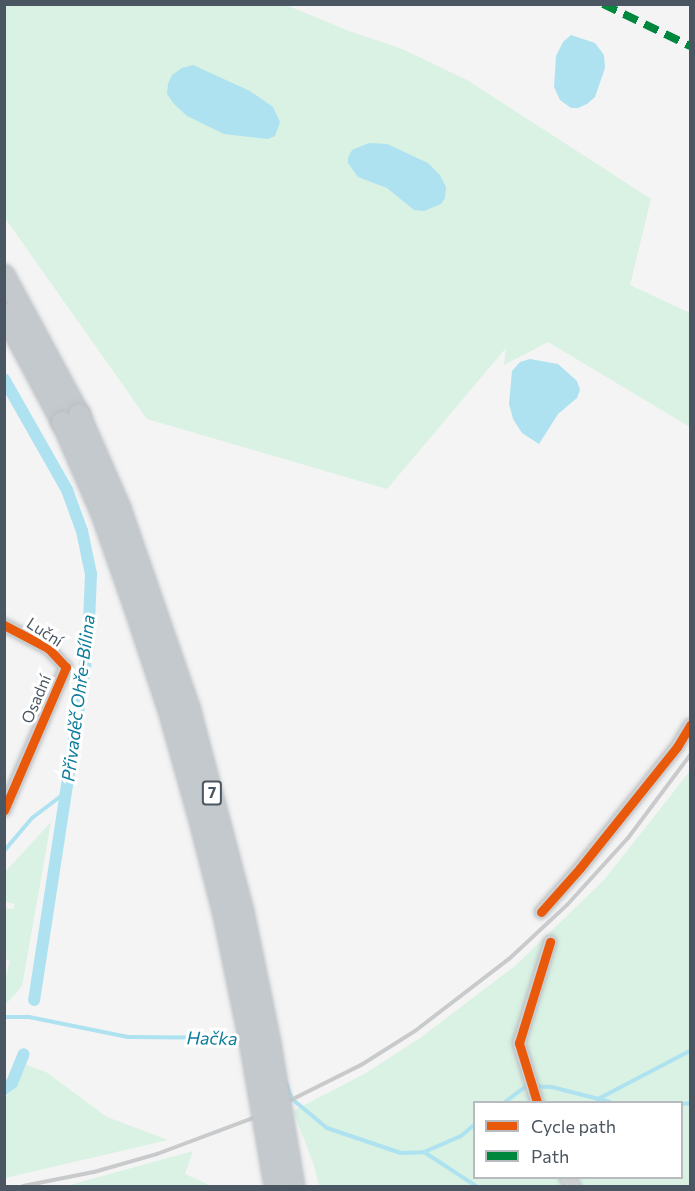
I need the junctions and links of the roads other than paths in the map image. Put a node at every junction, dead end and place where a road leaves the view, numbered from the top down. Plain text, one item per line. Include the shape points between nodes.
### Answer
1 (4, 275) edge
2 (4, 313) edge
3 (70, 418) junction
4 (4, 624) edge
5 (66, 667) joint
6 (690, 725) edge
7 (4, 810) edge
8 (541, 912) dead end
9 (550, 942) dead end
10 (537, 1101) edge
11 (275, 1186) edge
12 (294, 1186) edge

1 - 3 highway, 7
2 - 3 highway, 7
3 - 11 highway, 7, bridge via 170,714 200,817 251,1047
3 - 12 highway, 7, bridge via 120,507 195,730 243,911
4 - 5 street, Luční via 48,648
5 - 7 street, Osadní
6 - 8 street via 588,859
9 - 10 street via 519,1043

